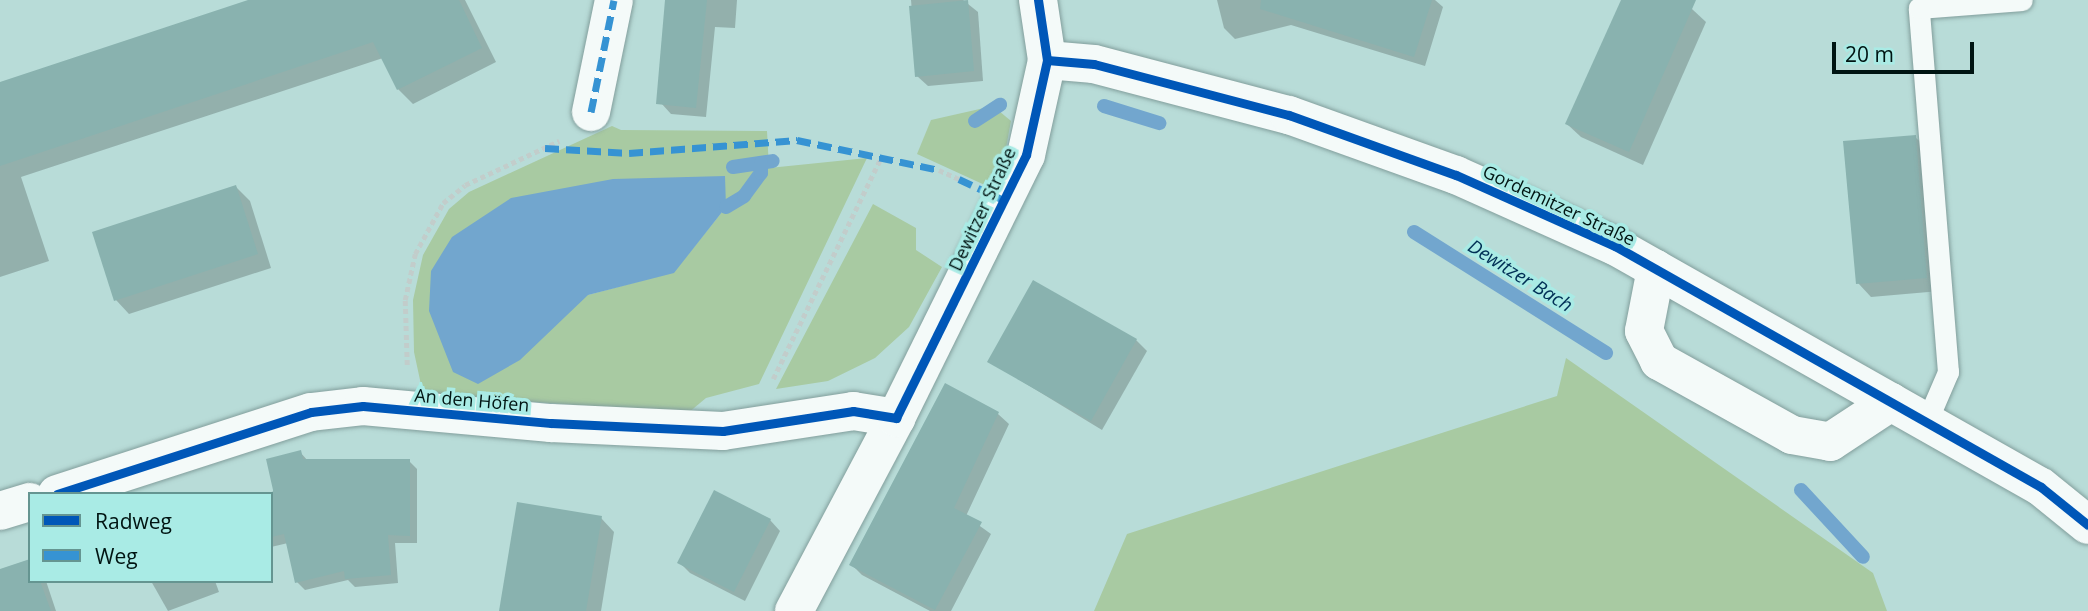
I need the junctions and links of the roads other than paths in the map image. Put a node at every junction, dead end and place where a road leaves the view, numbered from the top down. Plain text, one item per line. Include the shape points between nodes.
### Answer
1 (614, 0) edge
2 (1038, 0) edge
3 (2022, 0) edge
4 (1919, 4) edge
5 (1046, 60) junction
6 (591, 112) road end
7 (1656, 270) junction
8 (1891, 402) junction
9 (896, 418) junction
10 (1926, 423) junction
11 (63, 492) edge
12 (28, 503) edge
13 (0, 511) edge
14 (2088, 525) edge
15 (794, 611) edge

1 - 6 street
2 - 5 street, Dewitzer Straße
3 - 4 lane
4 - 10 lane via 1948,372
5 - 7 street, Gordemitzer Straße via 1094,64 1289,115 1456,175 1615,246
5 - 9 street, Dewitzer Straße via 1026,155
7 - 8 street, Gordemitzer Straße
7 - 8 street via 1644,331 1659,361 1792,435 1830,442
8 - 10 street, Gordemitzer Straße
9 - 11 street, An den Höfen via 853,411 710,430 363,406 311,412
9 - 15 street, Dewitzer Straße
10 - 14 street, Gordemitzer Straße via 2041,487
12 - 13 street

